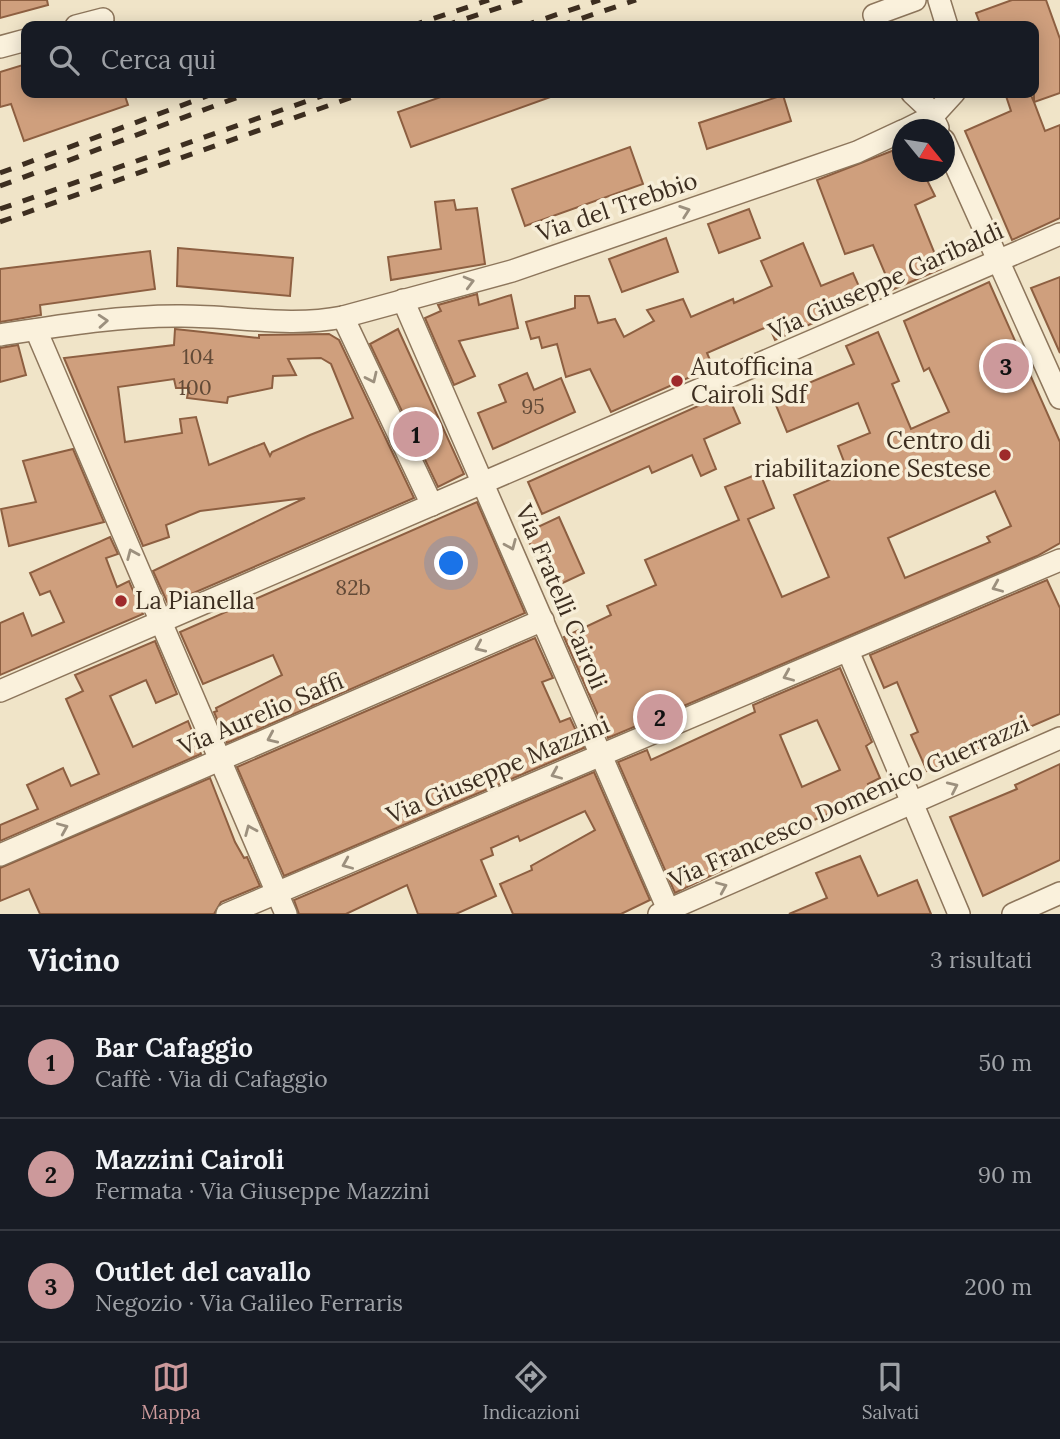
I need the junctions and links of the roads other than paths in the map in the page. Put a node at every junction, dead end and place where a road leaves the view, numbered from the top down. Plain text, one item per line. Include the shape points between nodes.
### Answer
1 (915, 0) edge
2 (939, 0) edge
3 (103, 19) dead end
4 (95, 21) edge
5 (876, 21) edge
6 (945, 21) edge
7 (21, 41) edge
8 (0, 47) edge
9 (916, 98) edge
10 (951, 98) edge
11 (933, 119) edge
12 (938, 119) edge
13 (892, 136) edge
14 (955, 164) edge
15 (1060, 234) edge
16 (1000, 260) junction
17 (403, 300) junction
18 (343, 317) junction
19 (36, 330) junction
20 (0, 335) edge
21 (1060, 398) edge
22 (484, 482) junction
23 (432, 505) junction
24 (1060, 560) edge
25 (543, 620) junction
26 (161, 622) junction
27 (848, 651) junction
28 (0, 691) edge
29 (1060, 738) edge
30 (600, 755) junction
31 (219, 761) junction
32 (912, 805) junction
33 (0, 855) edge
34 (277, 893) junction
35 (1060, 893) edge
36 (666, 913) edge
37 (227, 914) edge
38 (286, 914) edge
39 (959, 914) edge
40 (1013, 914) edge

1 - 5 street via 874,15
2 - 6 street
3 - 4 street
7 - 8 street
9 - 11 street
10 - 12 street
17 -> 13 street, Via del Trebbio via 520,268 857,152
14 - 16 street
15 - 16 street, Via Giuseppe Garibaldi
16 - 21 street
16 - 22 street, Via Giuseppe Garibaldi
17 - 18 street, Via del Trebbio
17 - 22 street, Via Fratelli Cairoli
19 -> 18 street, Via del Trebbio via 177,316 259,322
18 -> 23 street
19 - 20 street, Via del Trebbio
26 -> 19 street
22 - 23 street, Via Giuseppe Garibaldi
22 -> 25 street, Via Fratelli Cairoli
23 - 26 street, Via Giuseppe Garibaldi
24 -> 27 street, Via Giuseppe Mazzini
25 - 30 street, Via Fratelli Cairoli
25 -> 31 street, Via Aurelio Saffi
26 - 28 street, Via Giuseppe Garibaldi
26 - 31 street
27 -> 30 street, Via Giuseppe Mazzini
27 - 32 street
32 -> 29 street, Via Francesco Domenico Guerrazzi
30 -> 34 street, Via Giuseppe Mazzini
30 - 36 street, Via Fratelli Cairoli
33 -> 31 street, Via Aurelio Saffi
34 -> 31 street
36 -> 32 street, Via Francesco Domenico Guerrazzi
32 - 39 street
34 - 37 street, Via Giuseppe Mazzini
34 - 38 street
35 - 40 street

